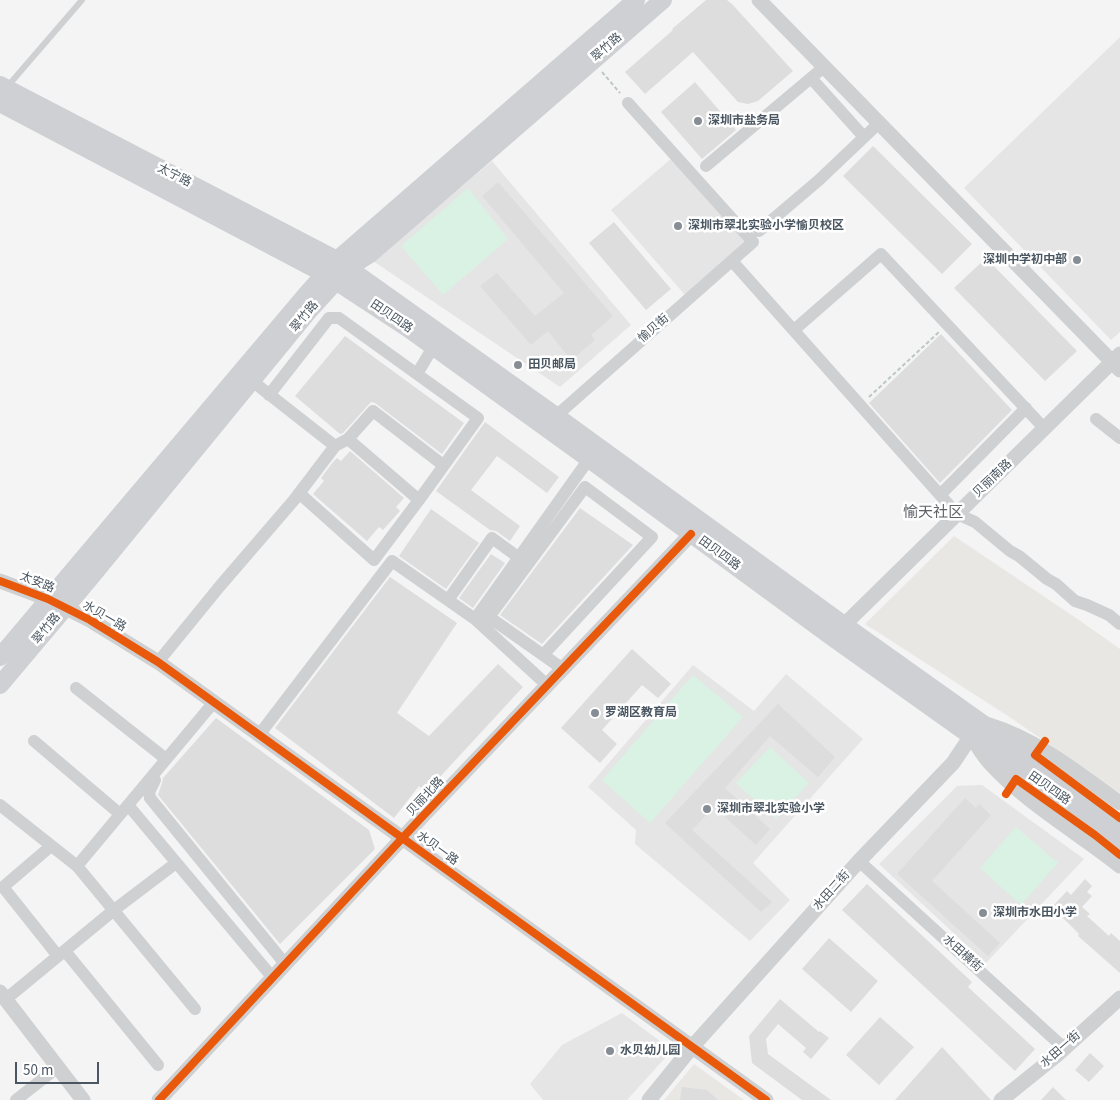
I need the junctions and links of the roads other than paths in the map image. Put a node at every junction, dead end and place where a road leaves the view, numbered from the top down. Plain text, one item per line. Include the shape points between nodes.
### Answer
1 (82, 0) edge
2 (636, 0) edge
3 (663, 0) edge
4 (759, 0) edge
5 (824, 67) junction
6 (811, 78) junction
7 (2, 94) edge
8 (628, 103) dead end
9 (879, 123) junction
10 (864, 137) junction
11 (706, 166) dead end
12 (756, 236) junction
13 (732, 261) junction
14 (343, 264) junction
15 (331, 278) junction
16 (414, 323) junction
17 (794, 330) junction
18 (433, 347) junction
19 (1117, 362) edge
20 (417, 374) junction
21 (252, 381) junction
22 (270, 394) junction
23 (1026, 408) junction
24 (556, 416) junction
25 (1096, 419) dead end
26 (1044, 428) junction
27 (1120, 438) edge
28 (348, 439) junction
29 (335, 446) junction
30 (589, 459) junction
31 (443, 465) junction
32 (299, 493) junction
33 (940, 496) junction
34 (418, 500) junction
35 (957, 514) junction
36 (692, 534) junction
37 (518, 557) junction
38 (0, 581) edge
39 (48, 599) junction
40 (448, 600) junction
41 (65, 608) junction
42 (475, 619) junction
43 (1120, 624) edge
44 (844, 625) junction
45 (543, 655) junction
46 (0, 657) edge
47 (158, 662) junction
48 (563, 670) junction
49 (0, 685) edge
50 (548, 685) junction
51 (76, 688) dead end
52 (217, 704) junction
53 (976, 730) junction
54 (260, 734) junction
55 (34, 741) dead end
56 (166, 759) junction
57 (0, 805) edge
58 (124, 809) junction
59 (1113, 818) edge
60 (403, 838) junction
61 (1120, 841) edge
62 (51, 846) junction
63 (859, 861) junction
64 (176, 862) junction
65 (77, 866) junction
66 (1120, 866) edge
67 (114, 910) junction
68 (61, 953) junction
69 (286, 964) junction
70 (273, 978) junction
71 (3, 996) edge
72 (1120, 998) edge
73 (195, 1009) dead end
74 (692, 1047) junction
75 (1064, 1048) junction
76 (158, 1065) dead end
77 (58, 1067) junction
78 (16, 1100) edge
79 (83, 1100) edge
80 (158, 1100) edge
81 (649, 1100) edge
82 (766, 1100) edge
83 (1001, 1100) edge

1 - 7 lane
2 - 14 main road, 翠竹路
3 - 14 main road, 翠竹路 via 370,254
4 - 5 street
5 - 6 street
5 - 9 street
6 - 10 street
6 - 11 street
7 - 14 main road, 太宁路
7 - 15 main road, 太宁路
8 - 12 street
9 - 10 street, 愉贝街
9 - 19 street
10 - 12 street, 愉贝街
12 - 13 street, 愉贝街
13 - 17 street
13 - 24 street, 愉贝街
14 - 15 main road, 翠竹路
14 - 16 main road, 田贝四路
15 - 16 main road, 田贝四路
15 - 21 main road, 翠竹路
15 - 39 main road, 翠竹路 via 305,296
16 - 18 main road, 田贝四路
16 - 24 main road, 田贝四路
17 - 23 street via 881,254
17 - 33 street
18 - 20 street
18 - 30 main road, 田贝四路
19 - 26 street, 贝丽南路
20 - 22 street via 339,318 329,318
20 - 31 street via 478,418
21 - 22 street
21 - 41 main road, 翠竹路
22 - 29 street
23 - 26 street
23 - 33 street
24 - 44 main road, 田贝四路
25 - 27 street
26 - 35 street, 贝丽南路
28 - 29 street
28 - 31 street via 372,411
28 - 34 street
29 - 32 street
30 - 36 main road, 田贝四路
30 - 37 street
31 - 34 street
32 - 34 street via 374,560
32 - 47 street
33 - 35 street
35 - 43 street via 975,522 1075,601
35 - 44 street, 贝丽南路
36 - 48 street, 贝丽北路
36 - 53 main road, 田贝四路 via 832,637
37 - 40 street via 492,538
37 - 42 street
38 - 39 street, 太安路
39 - 41 street, 太安路
39 - 46 main road, 翠竹路
40 - 42 street
40 - 54 street via 392,561
41 - 47 street, 水贝一路
41 - 49 main road, 翠竹路
42 - 50 street
44 - 53 main road, 田贝四路
45 - 45 street via 489,617 585,487 652,537
45 - 48 street
47 - 52 street, 水贝一路
48 - 50 street, 贝丽北路
50 - 60 street, 贝丽北路
51 - 56 street
52 - 54 street, 水贝一路
52 - 56 street
52 - 69 street via 153,783 150,798
53 - 59 main road, 田贝四路
53 - 59 street via 1007,730 1067,765
53 - 63 street, 水田二街 via 953,763
53 - 66 street via 988,761 1012,785
54 - 60 street, 水贝一路
55 - 58 street
56 - 58 street
57 - 62 street
58 - 64 street
58 - 65 street
59 - 61 main road, 田贝四路
60 - 69 street, 贝丽北路
60 - 74 street, 水贝一路
62 - 65 street
62 - 68 street via 3,887
63 - 74 street, 水田二街
63 - 75 street, 水田横街
64 - 67 street
64 - 70 street
65 - 67 street
67 - 68 street
67 - 73 street
68 - 71 street
68 - 76 street
69 - 70 street, 贝丽北路
70 - 80 street, 贝丽北路
71 - 77 street
72 - 75 street, 水田一街
74 - 81 street, 水田二街
74 - 82 street, 水贝一路
75 - 83 street, 水田一街
77 - 78 street
77 - 79 street

